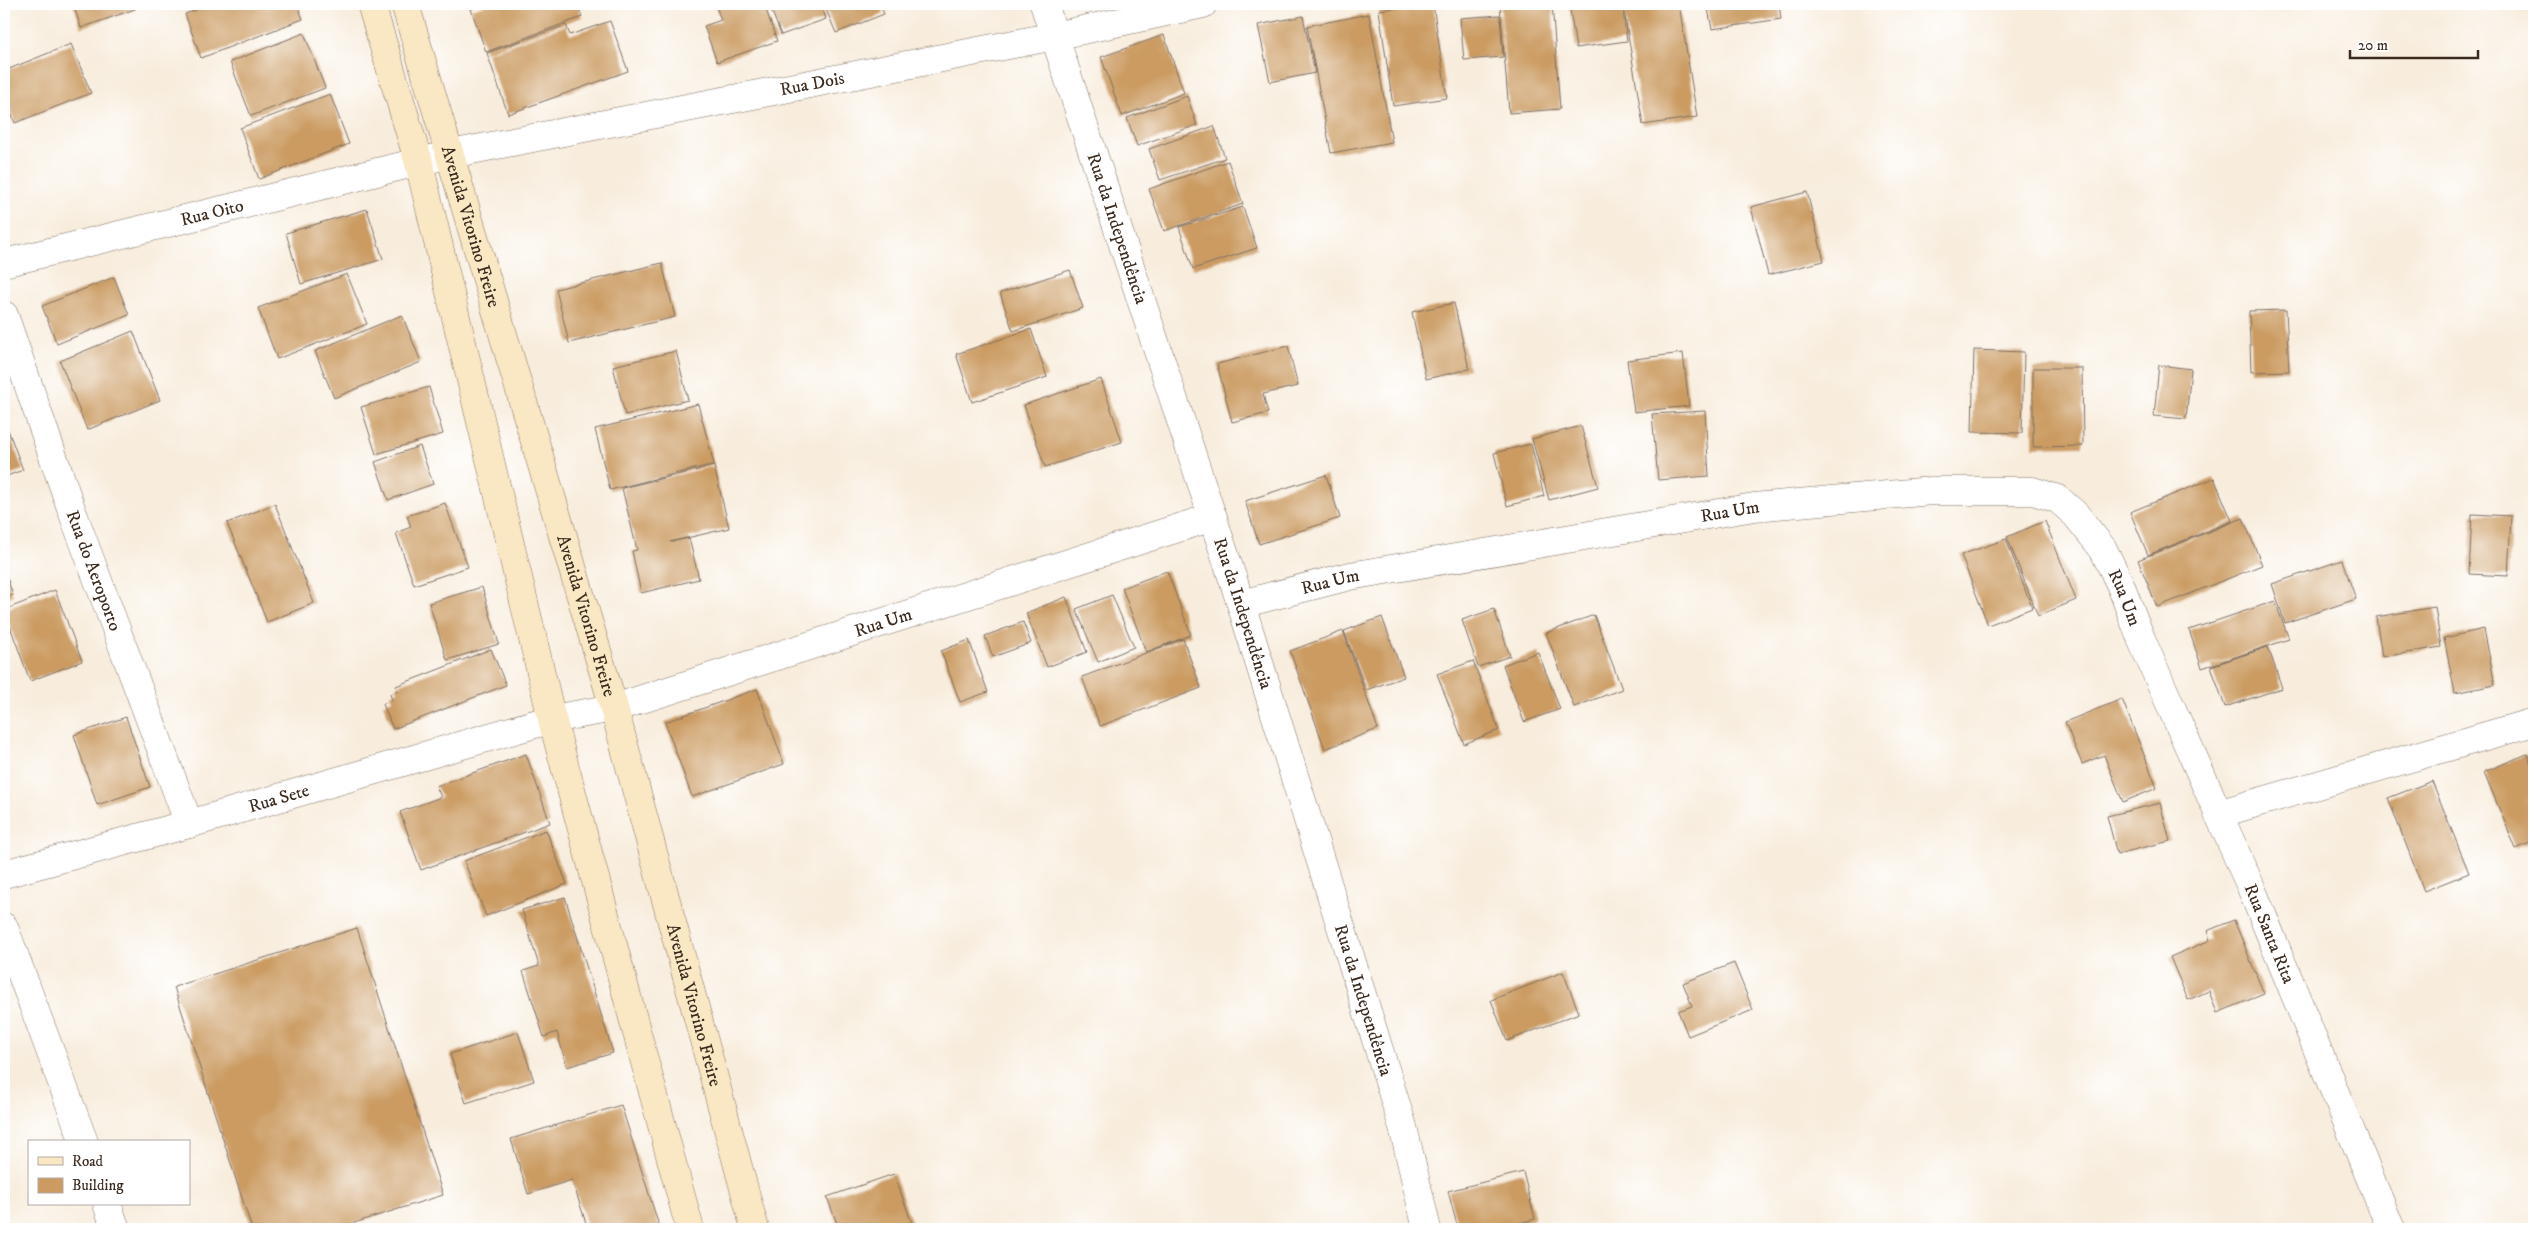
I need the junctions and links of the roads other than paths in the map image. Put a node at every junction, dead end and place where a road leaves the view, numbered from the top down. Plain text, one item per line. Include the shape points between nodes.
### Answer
1 (371, 4) edge
2 (405, 4) edge
3 (1044, 4) edge
4 (1203, 4) edge
5 (1055, 36) junction
6 (451, 154) junction
7 (419, 163) junction
8 (4, 263) edge
9 (4, 315) edge
10 (1213, 517) junction
11 (1241, 604) junction
12 (2142, 641) joint
13 (614, 708) junction
14 (552, 719) junction
15 (2534, 722) edge
16 (2218, 814) junction
17 (189, 824) junction
18 (4, 874) edge
19 (4, 927) edge
20 (83, 1140) edge
21 (108, 1206) edge
22 (116, 1229) edge
23 (690, 1229) edge
24 (755, 1229) edge
25 (1427, 1229) edge
26 (2392, 1229) edge

1 - 7 street, Avenida Vitorino Freire
2 - 6 street, Avenida Vitorino Freire
3 - 5 street, Rua da Independência
4 - 5 street, Rua Dois
5 - 6 street, Rua Dois
5 - 10 street, Rua da Independência
6 - 7 street, Rua Dois
6 - 13 street, Avenida Vitorino Freire
7 - 8 street, Rua Oito
7 - 14 street, Avenida Vitorino Freire
9 - 17 street, Rua do Aeroporto via 72,511
10 - 11 street, Rua da Independência
10 - 13 street, Rua Um
11 - 12 street, Rua Um via 1350,576 1754,507 1932,491 2033,491 2058,499 2076,515 2103,549
11 - 25 street, Rua da Independência via 1403,1127
12 - 16 street, Rua Santa Rita
13 - 14 street, Rua Um
13 - 24 street, Avenida Vitorino Freire
14 - 17 street, Rua Sete
14 - 23 street, Avenida Vitorino Freire
15 - 16 street
16 - 26 street, Rua Santa Rita
17 - 18 street, Rua Sete
19 - 20 street
21 - 22 street

